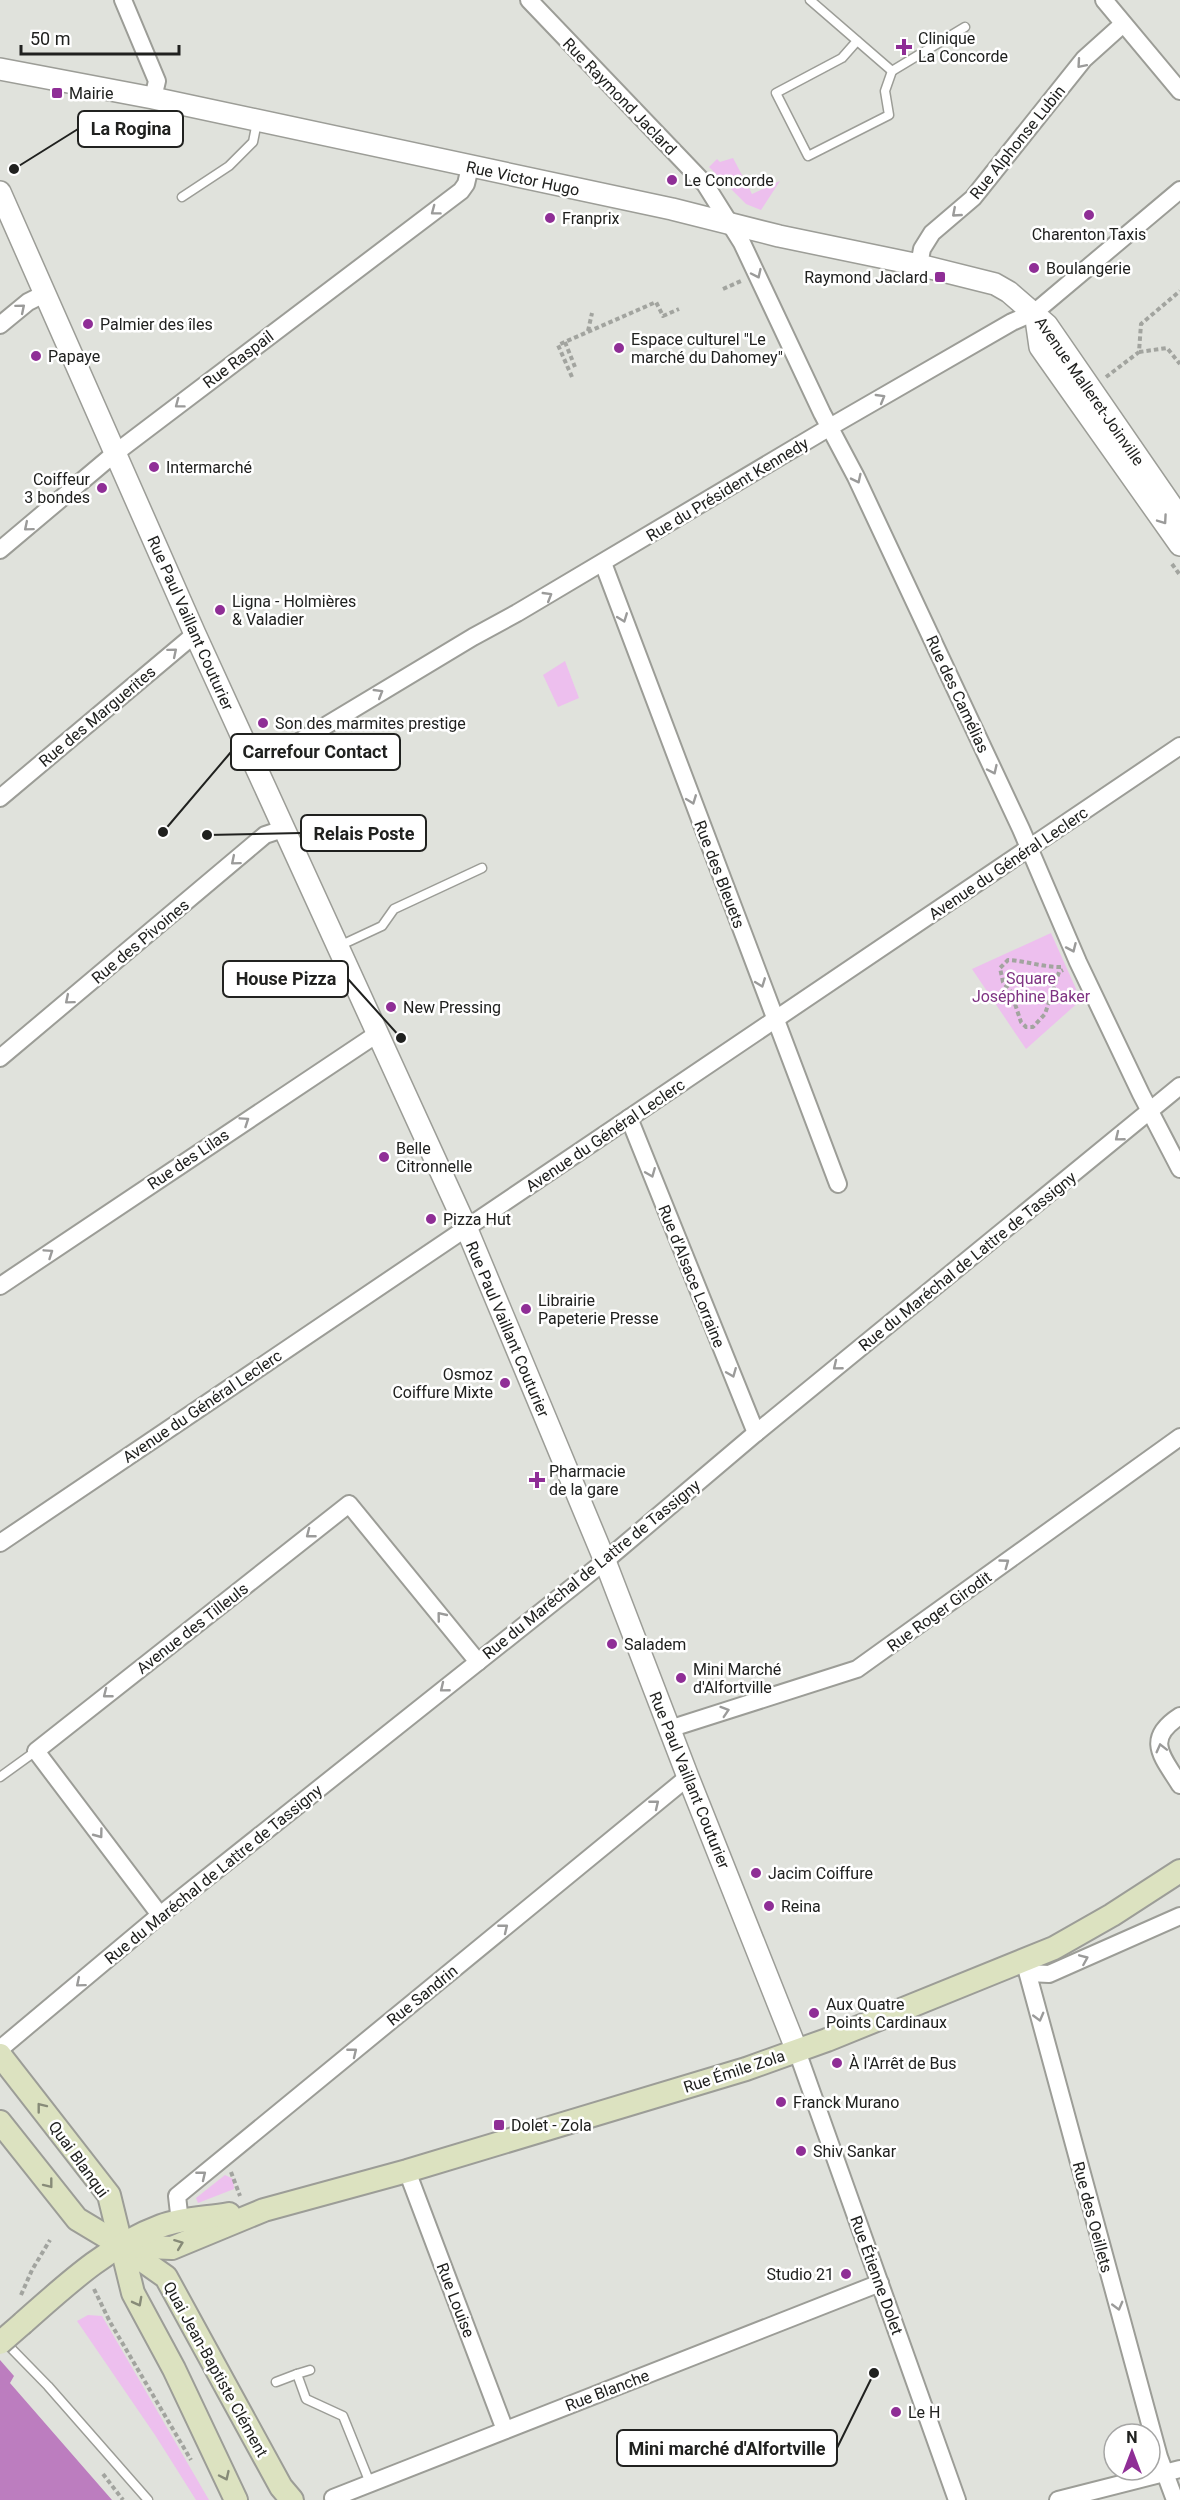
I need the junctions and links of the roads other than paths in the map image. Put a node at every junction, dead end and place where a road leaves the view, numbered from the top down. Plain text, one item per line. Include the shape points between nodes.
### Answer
1 (123, 0) edge
2 (529, 0) edge
3 (810, 0) edge
4 (1104, 0) edge
5 (1123, 24) junction
6 (965, 27) dead end
7 (857, 41) junction
8 (0, 69) edge
9 (892, 71) junction
10 (1180, 91) edge
11 (153, 98) junction
12 (257, 122) junction
13 (470, 167) junction
14 (1180, 190) edge
15 (0, 192) edge
16 (182, 197) dead end
17 (730, 222) junction
18 (919, 265) junction
19 (44, 294) junction
20 (1035, 312) junction
21 (0, 325) edge
22 (830, 427) junction
23 (114, 454) junction
24 (1180, 519) edge
25 (1180, 545) edge
26 (0, 550) edge
27 (603, 563) junction
28 (195, 634) junction
29 (1180, 746) edge
30 (257, 767) junction
31 (0, 798) edge
32 (283, 829) junction
33 (1029, 849) junction
34 (482, 868) dead end
35 (337, 947) junction
36 (774, 1018) junction
37 (377, 1034) junction
38 (0, 1058) edge
39 (1180, 1086) edge
40 (1151, 1111) junction
41 (629, 1118) junction
42 (1180, 1169) edge
43 (838, 1184) dead end
44 (466, 1227) junction
45 (0, 1286) edge
46 (756, 1433) junction
47 (1180, 1437) edge
48 (0, 1543) edge
49 (605, 1561) junction
50 (478, 1662) junction
51 (1180, 1716) edge
52 (669, 1729) junction
53 (36, 1751) junction
54 (0, 1777) edge
55 (688, 1777) junction
56 (1180, 1785) edge
57 (1180, 1871) edge
58 (160, 1915) junction
59 (1180, 1916) edge
60 (1026, 1967) junction
61 (0, 2049) edge
62 (797, 2051) junction
63 (0, 2055) edge
64 (0, 2122) edge
65 (407, 2171) junction
66 (264, 2210) junction
67 (180, 2222) junction
68 (122, 2246) junction
69 (880, 2283) junction
70 (0, 2336) edge
71 (0, 2343) edge
72 (310, 2370) dead end
73 (297, 2374) junction
74 (276, 2382) dead end
75 (505, 2430) junction
76 (1172, 2471) edge
77 (370, 2483) junction
78 (333, 2498) dead end
79 (148, 2500) edge
80 (236, 2500) edge
81 (292, 2500) edge
82 (957, 2500) edge
83 (1058, 2500) edge
84 (1175, 2500) edge

1 - 11 street via 157,81
2 - 17 street, Rue Raymond Jaclard via 705,184
3 - 7 lane
4 - 5 street
5 - 10 street
5 -> 18 street, Rue Alphonse Lubin via 1084,59 973,198 932,233 922,249
6 - 9 lane
7 - 9 lane
7 - 9 lane via 842,58 776,93 808,156 889,115 885,91
8 - 11 street, Rue Victor Hugo
11 - 12 street, Rue Victor Hugo
12 - 13 street, Rue Victor Hugo
12 - 16 lane via 253,142 229,166
13 - 17 street, Rue Victor Hugo
13 -> 23 street, Rue Raspail via 461,191
14 - 20 street, Rue du Président Kennedy
15 - 19 street, Rue Paul Vaillant Couturier
17 - 18 street, Rue Victor Hugo via 778,236
17 -> 22 street, Rue des Camélias
18 - 20 street, Rue Victor Hugo via 994,284
21 -> 19 street
19 - 23 street, Rue Paul Vaillant Couturier
22 -> 20 street, Rue du Président Kennedy
20 - 24 street, Avenue Malleret-Joinville
20 -> 25 street, Avenue Malleret-Joinville via 1040,347
22 - 27 street, Rue du Président Kennedy
22 -> 33 street, Rue des Camélias
23 -> 26 street, Rue Raspail
23 - 28 street, Rue Paul Vaillant Couturier
30 -> 27 street, Rue du Président Kennedy
27 -> 36 street, Rue des Bleuets
28 - 30 street, Rue Paul Vaillant Couturier
31 -> 28 street, Rue des Marguerites
29 - 33 street, Avenue du Général Leclerc
30 - 32 street, Rue Paul Vaillant Couturier
32 - 35 street, Rue Paul Vaillant Couturier
32 -> 38 street, Rue des Pivoines via 265,835
33 - 36 street, Avenue du Général Leclerc
33 -> 40 street, Rue des Camélias
34 - 35 lane via 394,909 382,926
35 - 37 street, Rue Paul Vaillant Couturier
36 - 41 street, Avenue du Général Leclerc
36 - 43 street, Rue des Bleuets
37 - 44 street, Rue Paul Vaillant Couturier
45 -> 37 street, Rue des Lilas
39 - 40 street, Rue du Maréchal de Lattre de Tassigny
40 - 42 street, Rue des Camélias
40 -> 46 street, Rue du Maréchal de Lattre de Tassigny
41 - 44 street, Avenue du Général Leclerc
41 -> 46 street, Rue d'Alsace Lorraine
44 - 48 street, Avenue du Général Leclerc
44 - 49 street, Rue Paul Vaillant Couturier
46 - 49 street, Rue du Maréchal de Lattre de Tassigny
52 -> 47 street, Rue Roger Girodit via 857,1669
49 - 50 street, Rue du Maréchal de Lattre de Tassigny
49 - 52 street, Rue Paul Vaillant Couturier
50 -> 53 street, Avenue des Tilleuls via 348,1504
50 -> 58 street, Rue du Maréchal de Lattre de Tassigny
56 -> 51 street via 1159,1750 1158,1738 1162,1729
52 - 55 street, Rue Paul Vaillant Couturier
53 - 54 lane
53 -> 58 street
55 - 62 street, Rue Paul Vaillant Couturier
67 -> 55 street, Rue Sandrin via 177,2196
57 - 60 main road, Rue Émile Zola
58 -> 61 street, Rue du Maréchal de Lattre de Tassigny
60 -> 59 street, Rue Émile Zola via 1049,1974
60 - 62 main road, Rue Émile Zola
60 -> 76 street, Rue des Oeillets
62 - 65 main road, Rue Émile Zola
62 - 69 street, Rue Étienne Dolet
68 -> 63 main road, Quai Blanqui via 109,2195
64 -> 68 main road via 77,2219
65 - 66 main road, Rue Émile Zola
65 - 75 street, Rue Louise
66 - 67 main road, Rue Émile Zola
68 -> 66 main road, Rue Émile Zola via 172,2248
67 - 68 main road, Rue Émile Zola via 161,2226
68 - 71 main road, bridge via 20,2314
68 -> 80 main road via 133,2293
68 - 81 main road, Quai Jean-Baptiste Clément via 166,2277 281,2487
69 - 75 street, Rue Blanche
69 - 82 street, Rue Étienne Dolet
70 - 79 lane
72 - 73 lane
73 - 74 lane
73 - 77 lane via 306,2399 343,2416
75 - 77 street, Rue Blanche
76 - 83 street
76 - 84 street, Rue des Oeillets
77 - 78 street, Rue Blanche

